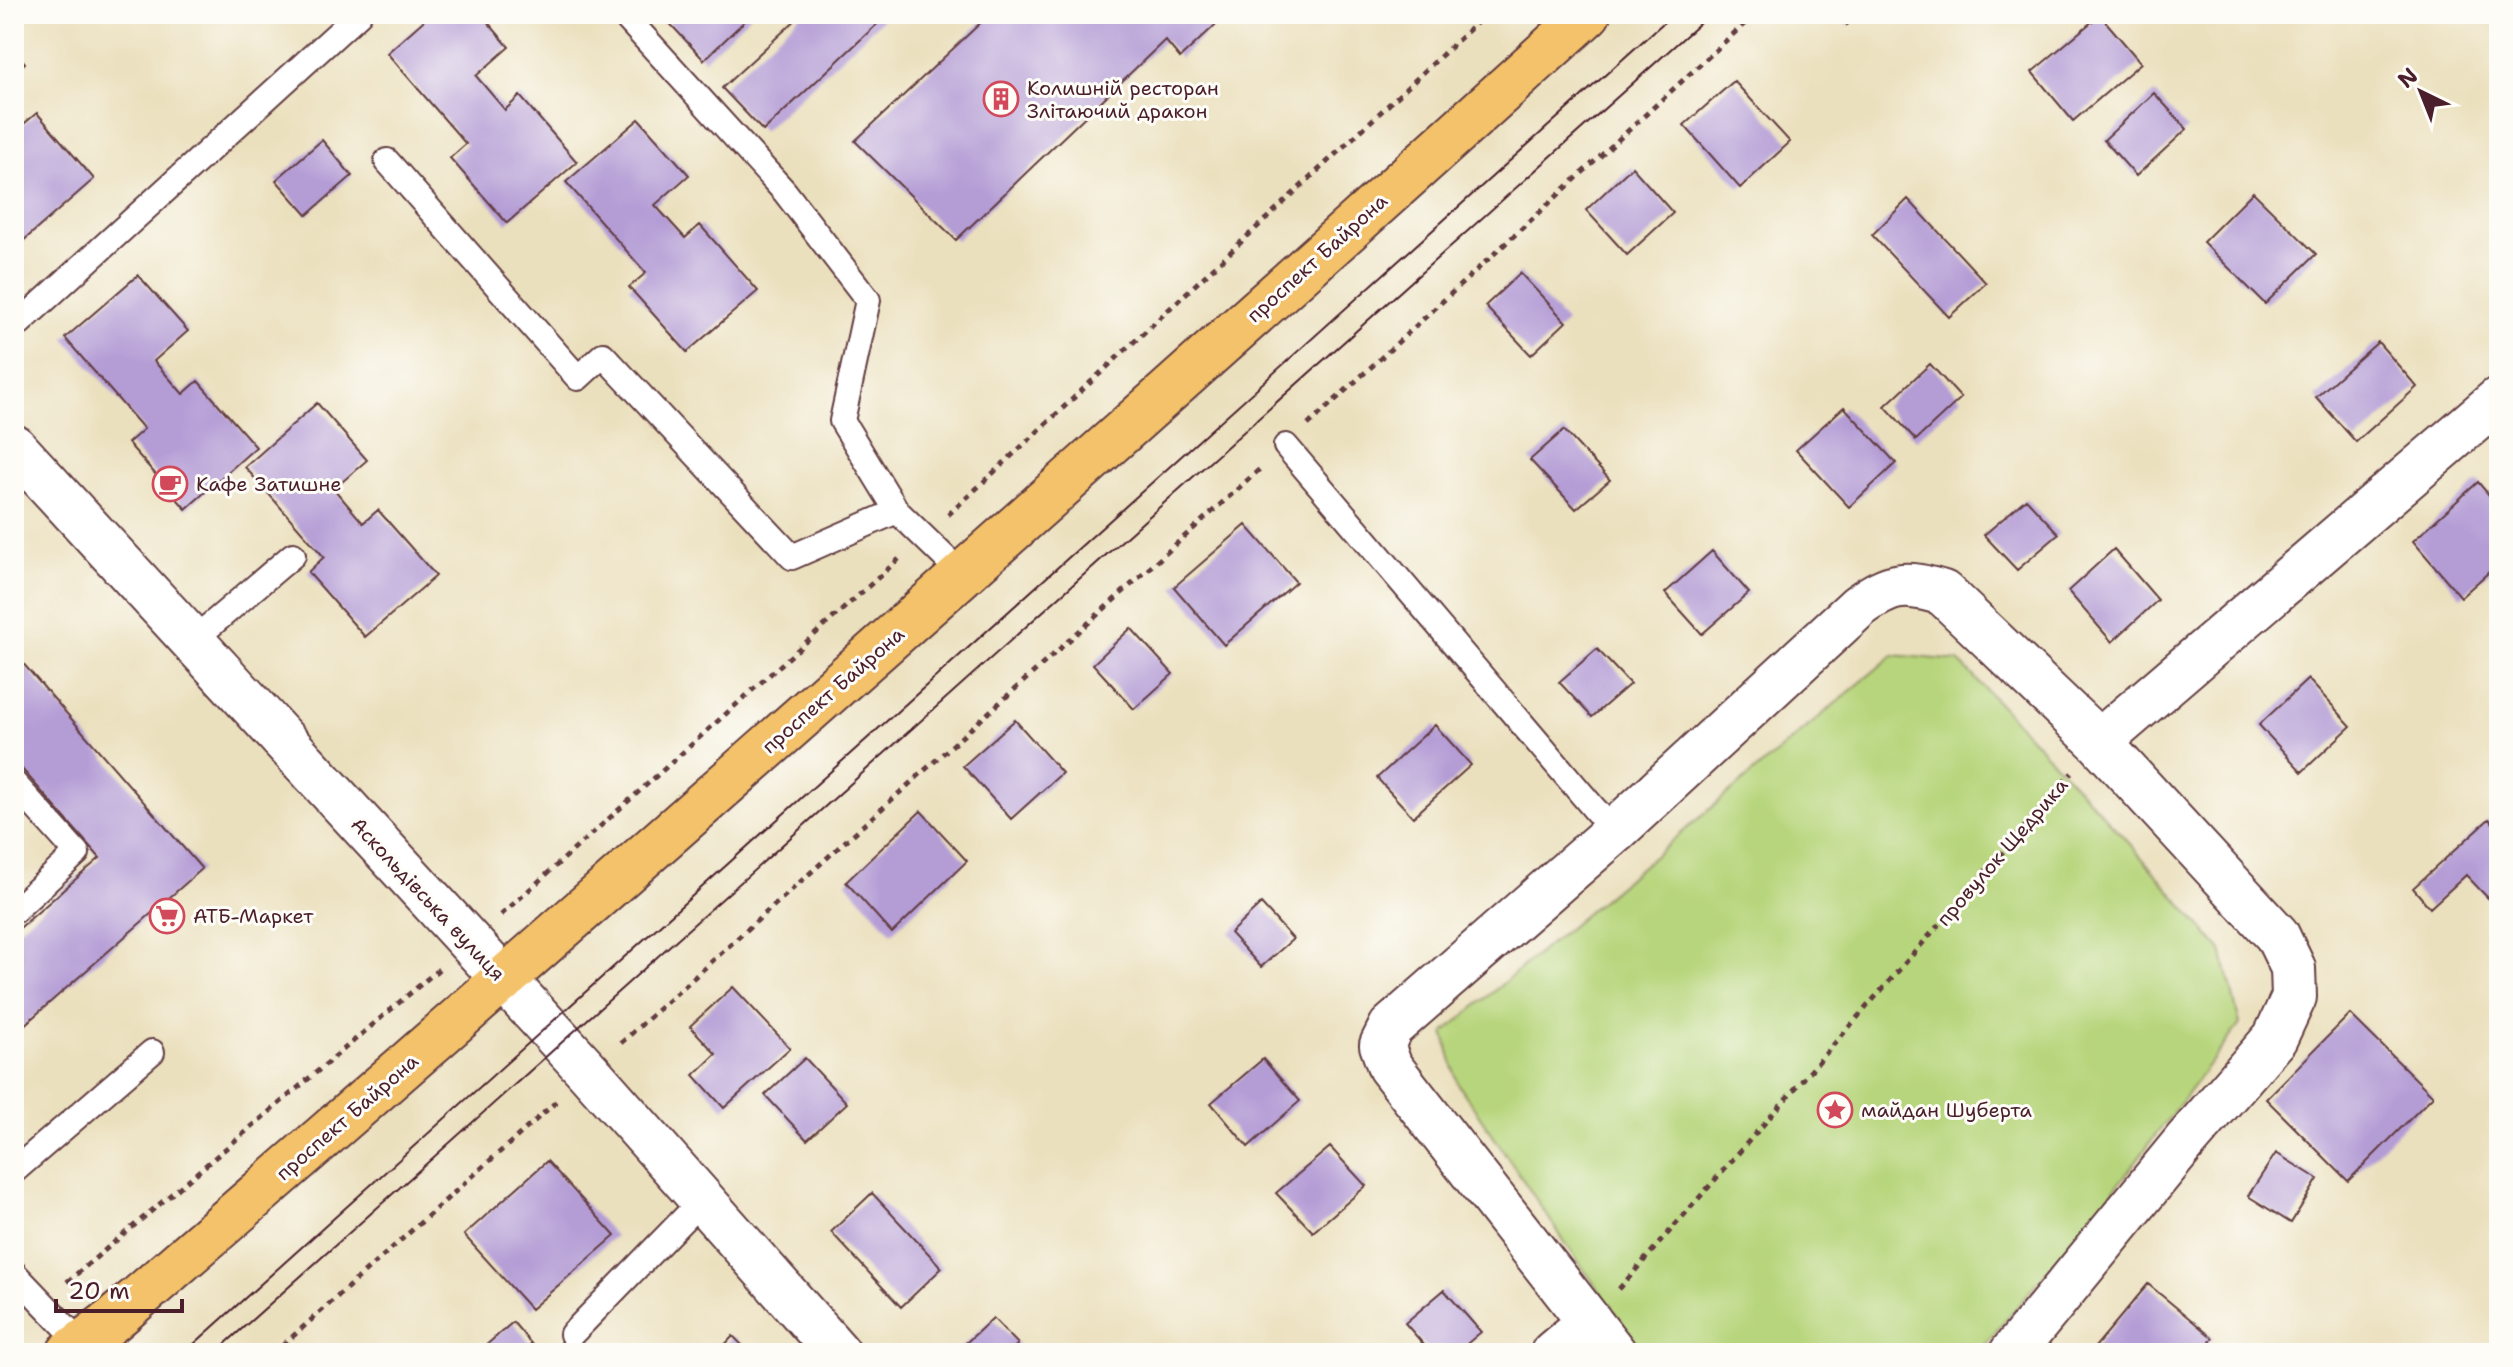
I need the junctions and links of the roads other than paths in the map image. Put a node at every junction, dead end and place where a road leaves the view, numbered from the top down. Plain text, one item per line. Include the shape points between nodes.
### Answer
1 (359, 14) edge
2 (623, 14) edge
3 (1588, 14) edge
4 (387, 161) dead end
5 (14, 328) edge
6 (2499, 399) edge
7 (1286, 446) road end
8 (14, 447) edge
9 (897, 511) junction
10 (293, 555) dead end
11 (963, 575) junction
12 (191, 642) junction
13 (2099, 742) junction
14 (14, 783) edge
15 (1614, 832) junction
16 (14, 911) edge
17 (503, 981) junction
18 (152, 1052) dead end
19 (14, 1171) edge
20 (703, 1199) junction
21 (14, 1273) edge
22 (572, 1334) dead end
23 (1602, 1338) edge
24 (75, 1348) edge
25 (838, 1353) edge
26 (1553, 1353) edge
27 (2012, 1353) edge

1 - 5 lane
2 - 9 lane via 785,192 868,300 842,421
3 - 11 main road, проспект Байрона
4 - 9 lane via 578,378 603,355 792,557
6 - 13 street
7 - 15 lane
8 - 12 street, Аскольдівська вулиця
9 - 11 lane
10 - 12 lane
11 - 17 main road, проспект Байрона
12 - 17 street, Аскольдівська вулиця
13 - 15 street via 1943,593 1914,584 1883,589
13 - 27 street via 2277,935 2293,968 2294,997 2275,1038
14 - 16 lane via 77,853
15 - 23 street via 1391,1027 1382,1045 1390,1067
17 - 20 street, Аскольдівська вулиця
17 - 24 main road, проспект Байрона
18 - 19 lane
20 - 22 lane
20 - 25 street, Аскольдівська вулиця
21 - 24 lane
23 - 26 street

